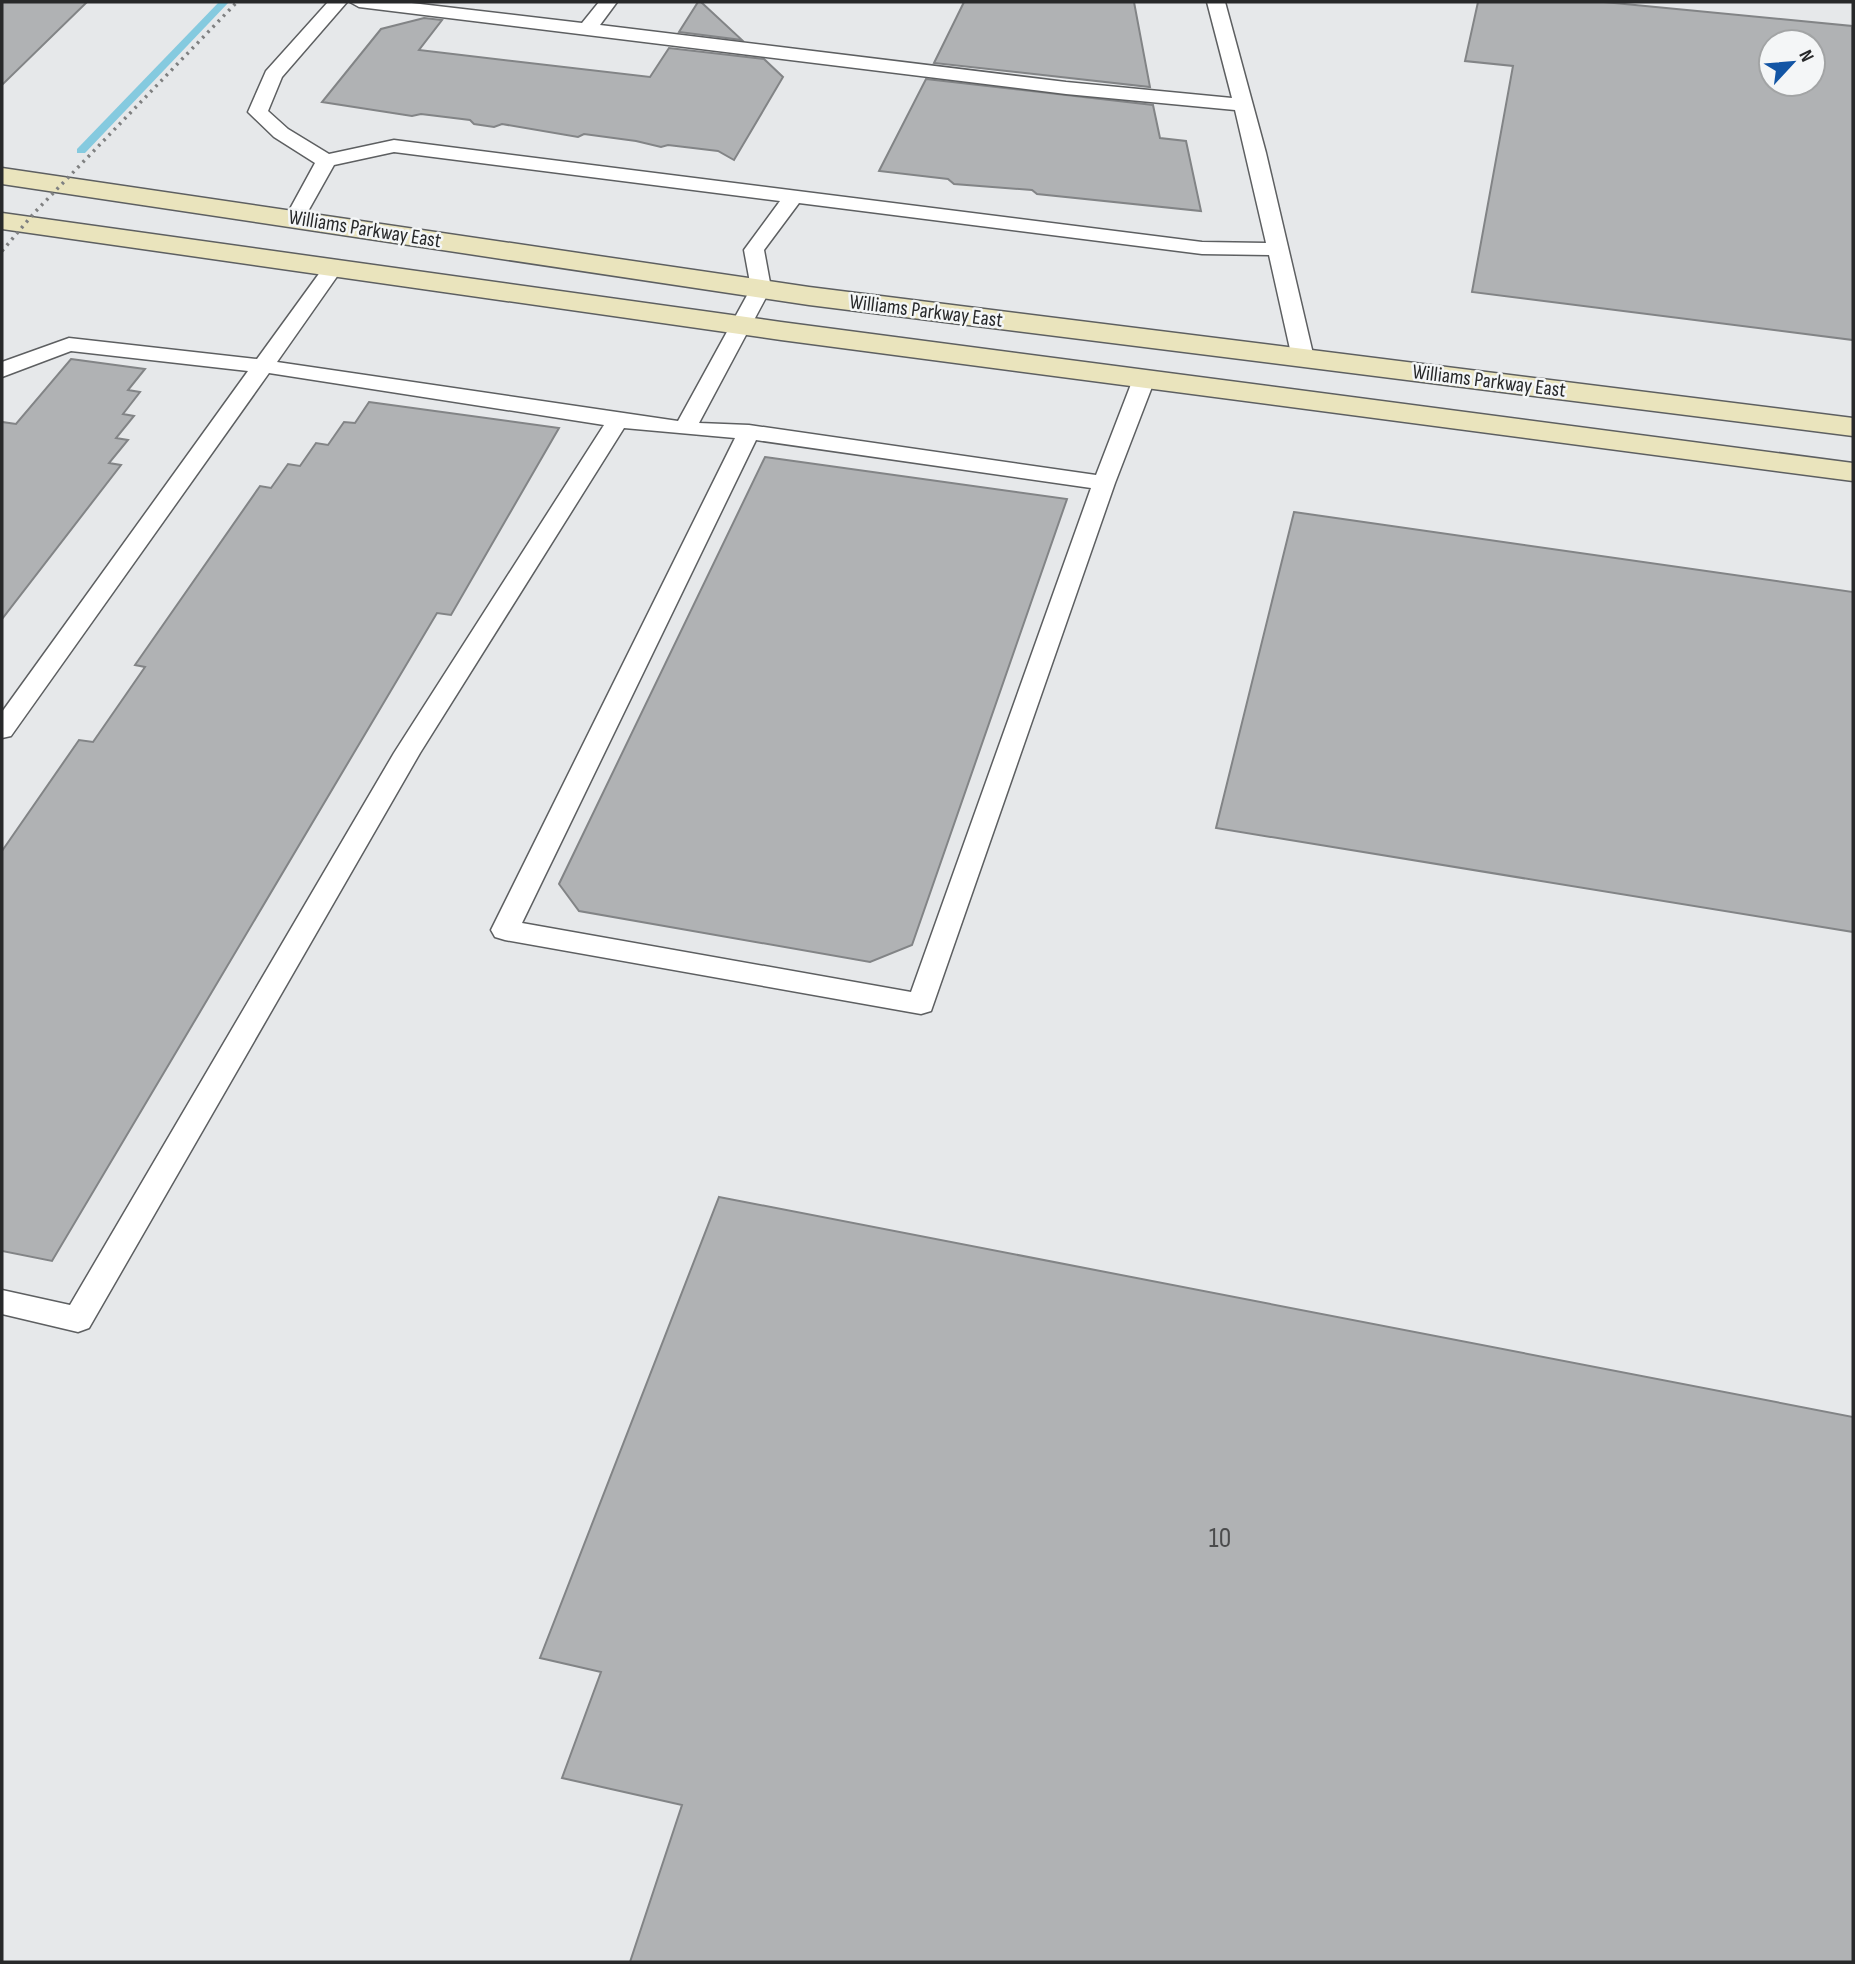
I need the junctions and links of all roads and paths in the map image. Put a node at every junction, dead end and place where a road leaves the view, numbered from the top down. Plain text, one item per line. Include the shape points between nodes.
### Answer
1 (338, 2) edge
2 (359, 2) edge
3 (608, 2) edge
4 (1216, 2) edge
5 (587, 29) junction
6 (1243, 105) junction
7 (326, 160) junction
8 (2, 176) edge
9 (796, 195) junction
10 (295, 218) junction
11 (2, 221) edge
12 (1276, 249) junction
13 (333, 268) junction
14 (761, 288) junction
15 (740, 325) junction
16 (1303, 358) junction
17 (263, 366) junction
18 (2, 370) edge
19 (1144, 379) junction
20 (618, 421) junction
21 (1853, 427) edge
22 (685, 429) junction
23 (749, 432) junction
24 (1853, 472) edge
25 (1104, 483) junction
26 (2, 730) edge
27 (2, 1302) edge

1 - 7 lane via 273,75 258,112 281,133
2 - 5 lane
3 - 5 lane
4 - 6 lane
5 - 6 lane
6 - 12 lane
7 - 9 lane via 394,146
7 - 10 lane
8 - 10 main road, Williams Parkway East
9 - 12 lane via 1202,248
9 - 14 lane via 754,250
10 - 14 main road, Williams Parkway East
11 - 13 main road, Williams Parkway East
12 - 16 lane
13 - 15 main road, Williams Parkway East
13 - 17 lane
14 - 15 lane
14 - 16 main road, Williams Parkway East
15 - 19 main road, Williams Parkway East
15 - 22 lane
16 - 21 main road, Williams Parkway East
17 - 18 lane via 69,344
17 - 20 lane
17 - 26 lane
19 - 24 main road, Williams Parkway East
19 - 25 lane
20 - 22 lane
20 - 27 lane via 523,563 345,857 78,1319
22 - 23 lane
23 - 25 lane
23 - 25 lane via 505,930 921,1004

